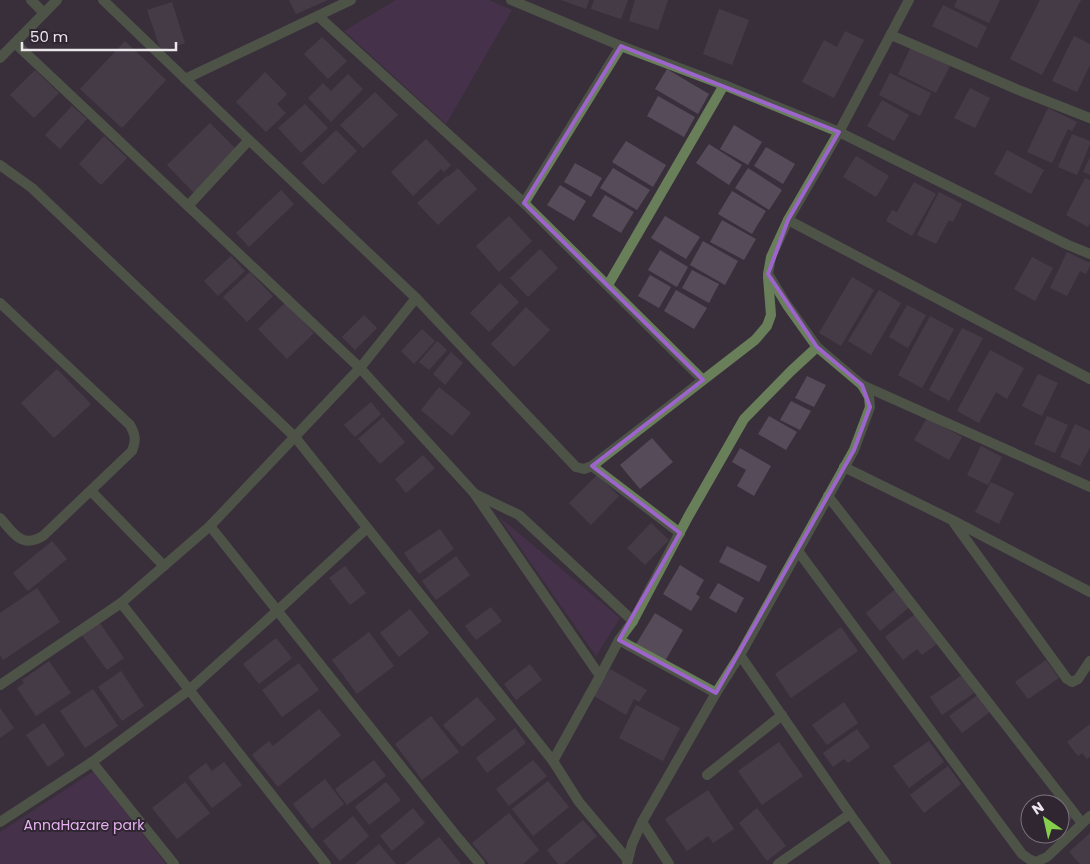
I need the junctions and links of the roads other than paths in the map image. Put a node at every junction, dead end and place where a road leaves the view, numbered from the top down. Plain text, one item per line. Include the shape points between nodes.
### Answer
1 (31, 0) edge
2 (57, 0) edge
3 (103, 0) edge
4 (351, 0) edge
5 (511, 0) edge
6 (909, 0) edge
7 (44, 13) junction
8 (318, 16) junction
9 (891, 35) junction
10 (15, 43) junction
11 (621, 46) junction
12 (0, 58) edge
13 (186, 79) junction
14 (724, 86) junction
15 (1090, 118) edge
16 (839, 132) junction
17 (249, 140) junction
18 (0, 165) edge
19 (524, 202) junction
20 (188, 206) junction
21 (788, 220) junction
22 (1090, 254) edge
23 (768, 274) junction
24 (608, 285) junction
25 (416, 298) junction
26 (0, 303) edge
27 (817, 347) junction
28 (360, 368) junction
29 (1090, 379) edge
30 (703, 380) junction
31 (862, 385) junction
32 (295, 436) junction
33 (592, 466) junction
34 (844, 467) junction
35 (1090, 487) edge
36 (91, 491) junction
37 (474, 493) junction
38 (828, 496) junction
39 (0, 518) edge
40 (952, 520) junction
41 (210, 526) junction
42 (367, 528) junction
43 (680, 533) junction
44 (798, 550) junction
45 (164, 566) junction
46 (1090, 592) edge
47 (121, 603) junction
48 (277, 611) junction
49 (633, 621) junction
50 (619, 640) junction
51 (740, 655) junction
52 (1090, 661) edge
53 (600, 676) junction
54 (2, 681) edge
55 (189, 690) junction
56 (716, 693) junction
57 (782, 715) junction
58 (553, 761) junction
59 (92, 762) junction
60 (707, 775) dead end
61 (850, 814) junction
62 (1090, 816) edge
63 (0, 822) edge
64 (642, 822) junction
65 (1082, 823) junction
66 (627, 862) edge
67 (174, 864) edge
68 (326, 864) edge
69 (480, 864) edge
70 (669, 864) edge
71 (778, 864) edge
72 (886, 864) edge

1 - 7 street
2 - 7 street
3 - 13 street
4 - 8 street
5 - 11 street
6 - 9 street
7 - 10 street
8 - 13 street
8 - 19 street
9 - 15 street
9 - 16 street
10 - 12 street
10 - 20 street
11 - 14 street
11 - 19 street
13 - 17 street
14 - 16 street
14 - 24 street
16 - 21 street
16 - 22 street
17 - 20 street
17 - 25 street
18 - 32 street via 32,188
19 - 24 street
20 - 28 street
21 - 23 street via 770,257
21 - 29 street
23 - 27 street
23 - 30 street via 771,315 767,326 755,340
24 - 30 street
25 - 28 street
25 - 33 street via 576,467
26 - 36 street via 134,432 136,441 132,451
27 - 31 street
27 - 43 street via 744,419
28 - 32 street
28 - 37 street
30 - 33 street
31 - 34 street via 870,407
31 - 35 street
32 - 41 street
32 - 42 street
33 - 43 street
34 - 38 street
34 - 40 street
36 - 39 street via 34,541 18,538
36 - 45 street
37 - 49 street via 519,515
37 - 53 street
38 - 44 street
38 - 65 street
40 - 46 street
40 - 52 street via 1067,679 1072,682 1078,679
41 - 45 street
41 - 48 street
42 - 48 street
42 - 58 street
43 - 49 street
44 - 51 street
44 - 65 street via 1022,854 1036,862 1046,858
45 - 47 street
47 - 54 street
47 - 55 street
48 - 55 street
48 - 69 street
49 - 50 street
50 - 53 street
50 - 56 street
51 - 56 street
51 - 57 street
53 - 58 street
55 - 59 street
55 - 68 street
56 - 64 street
57 - 60 street
57 - 61 street
58 - 66 street via 579,802
59 - 63 street
59 - 67 street
61 - 71 street
61 - 72 street
62 - 65 street
64 - 66 street
64 - 70 street

